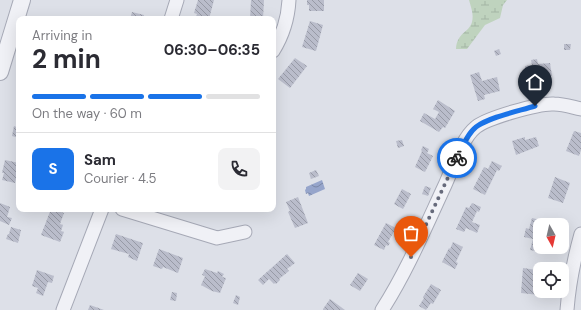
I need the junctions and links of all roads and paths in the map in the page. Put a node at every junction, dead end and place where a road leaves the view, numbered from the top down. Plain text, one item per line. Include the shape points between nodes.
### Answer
1 (22, 0) edge
2 (176, 0) edge
3 (289, 0) edge
4 (17, 16) edge
5 (172, 16) edge
6 (16, 20) edge
7 (276, 46) edge
8 (0, 72) edge
9 (581, 109) edge
10 (101, 212) edge
11 (132, 212) edge
12 (246, 232) dead end
13 (581, 234) edge
14 (63, 310) edge
15 (382, 310) edge
16 (567, 310) edge

1 - 4 street
2 - 5 street
3 - 7 street via 285,27
6 - 8 street
9 - 15 street via 554,104 535,106 476,127 463,146 420,239
10 - 14 street
11 - 12 street via 217,238
13 - 16 street via 575,254

